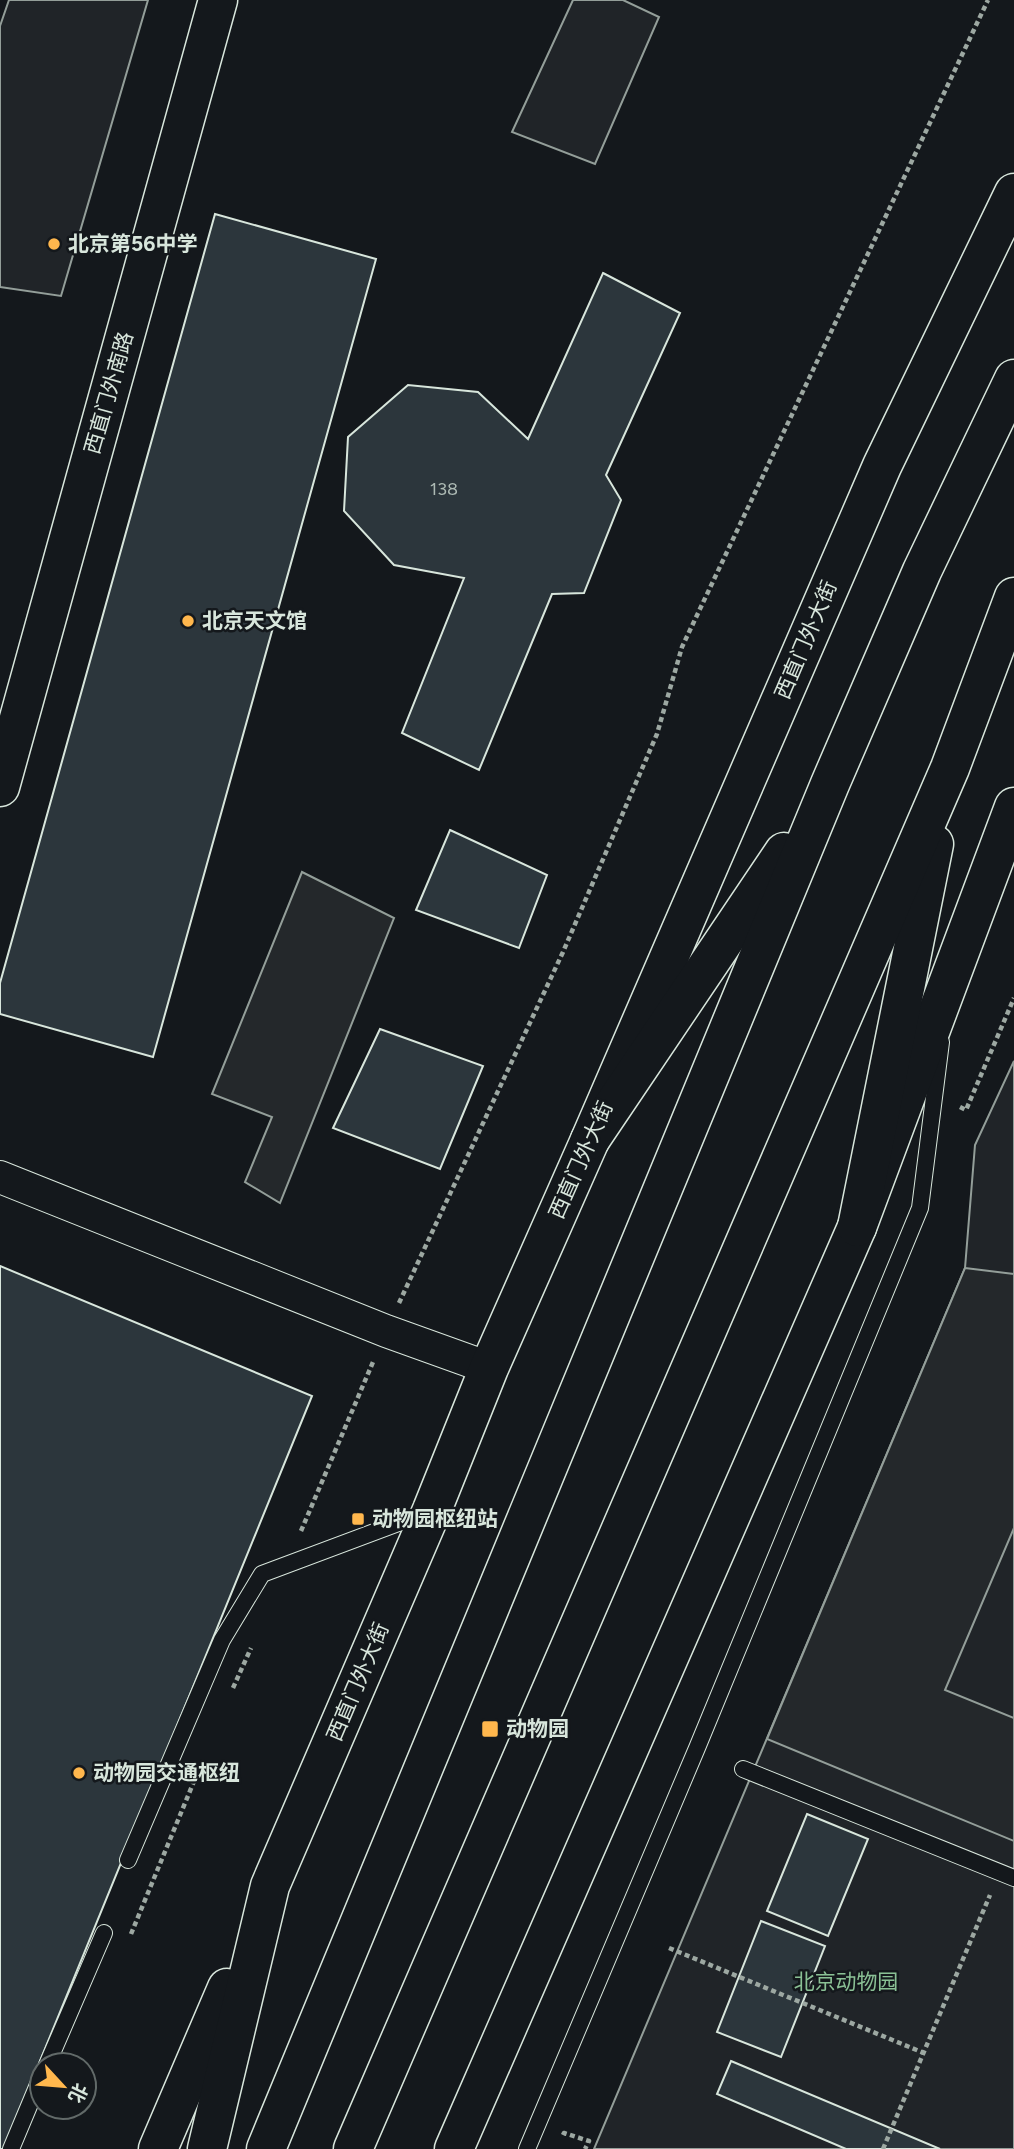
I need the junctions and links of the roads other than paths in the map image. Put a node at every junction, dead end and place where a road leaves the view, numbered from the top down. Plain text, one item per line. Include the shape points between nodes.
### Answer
1 (218, 0) edge
2 (1014, 193) edge
3 (1014, 379) edge
4 (1014, 597) edge
5 (950, 768) junction
6 (830, 784) junction
7 (0, 787) edge
8 (1014, 807) edge
9 (944, 994) junction
10 (590, 1140) junction
11 (0, 1177) edge
12 (857, 1227) junction
13 (489, 1367) junction
14 (432, 1510) junction
15 (744, 1769) dead end
16 (128, 1860) dead end
17 (1007, 1875) edge
18 (270, 1886) junction
19 (104, 1933) dead end
20 (53, 2051) edge
21 (28, 2107) edge
22 (10, 2149) edge
23 (158, 2149) edge
24 (206, 2149) edge
25 (266, 2149) edge
26 (353, 2149) edge
27 (454, 2149) edge
28 (527, 2149) edge

1 - 7 main road, 西直门外南路
2 - 10 main road, 西直门外大街 via 882,466
3 - 6 main road via 922,571
4 - 5 main road
5 - 12 main road
5 - 26 main road
6 - 10 main road
6 - 25 main road
8 - 9 main road
9 - 12 main road
9 - 28 lane via 920,1208
10 - 13 main road, 西直门外大街
11 - 13 street via 386,1331
12 - 27 main road
13 - 14 main road, 西直门外大街
14 - 16 lane via 262,1574 222,1640
14 - 18 main road, 西直门外大街
15 - 17 lane
18 - 23 main road
18 - 24 main road, 西直门外大街
19 - 20 lane
21 - 22 lane

